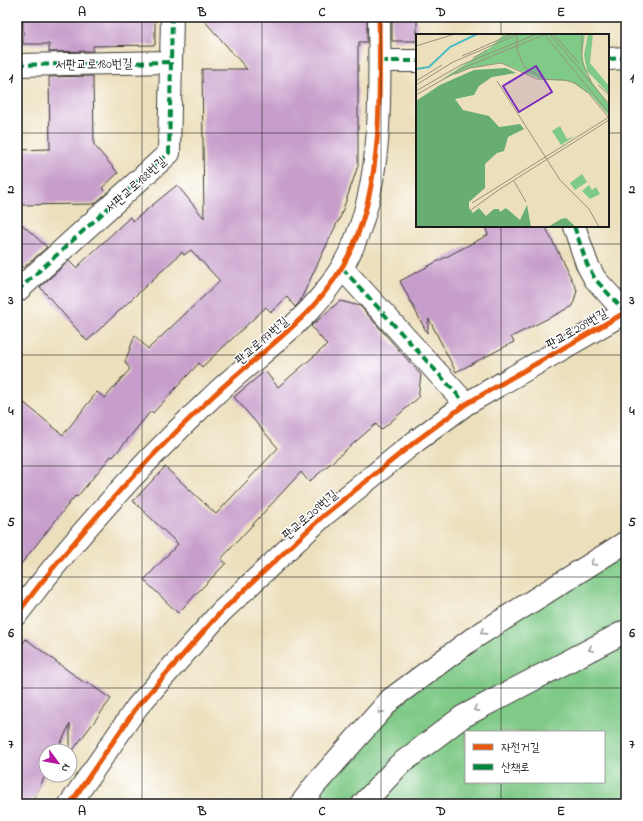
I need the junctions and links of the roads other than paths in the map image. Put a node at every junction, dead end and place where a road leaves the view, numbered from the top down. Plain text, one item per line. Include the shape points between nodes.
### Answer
1 (172, 17) edge
2 (379, 17) edge
3 (626, 58) edge
4 (609, 59) edge
5 (380, 61) junction
6 (416, 61) edge
7 (171, 62) junction
8 (17, 65) edge
9 (574, 227) edge
10 (342, 268) junction
11 (17, 291) edge
12 (626, 312) edge
13 (466, 404) junction
14 (626, 542) edge
15 (17, 614) edge
16 (626, 631) edge
17 (70, 804) edge
18 (302, 804) edge
19 (363, 804) edge

1 - 7 main road, 서판교로188번길
2 - 5 main road, 판교로197번길
3 - 4 main road
5 - 6 main road
5 - 10 main road, 판교로197번길 via 372,182 353,245
7 - 8 main road, 서판교로180번길
7 - 11 main road, 서판교로188번길 via 169,153
9 - 12 main road, 판교로209번길 via 595,279
10 - 13 main road
10 - 15 main road, 판교로197번길 via 317,302 294,327 212,396 120,488 62,554
12 - 13 main road, 판교로209번길
13 - 17 main road, 판교로209번길 via 323,516 221,612 137,707
14 -> 18 main road via 472,639 391,699 315,784
16 -> 19 main road via 462,717 399,765

